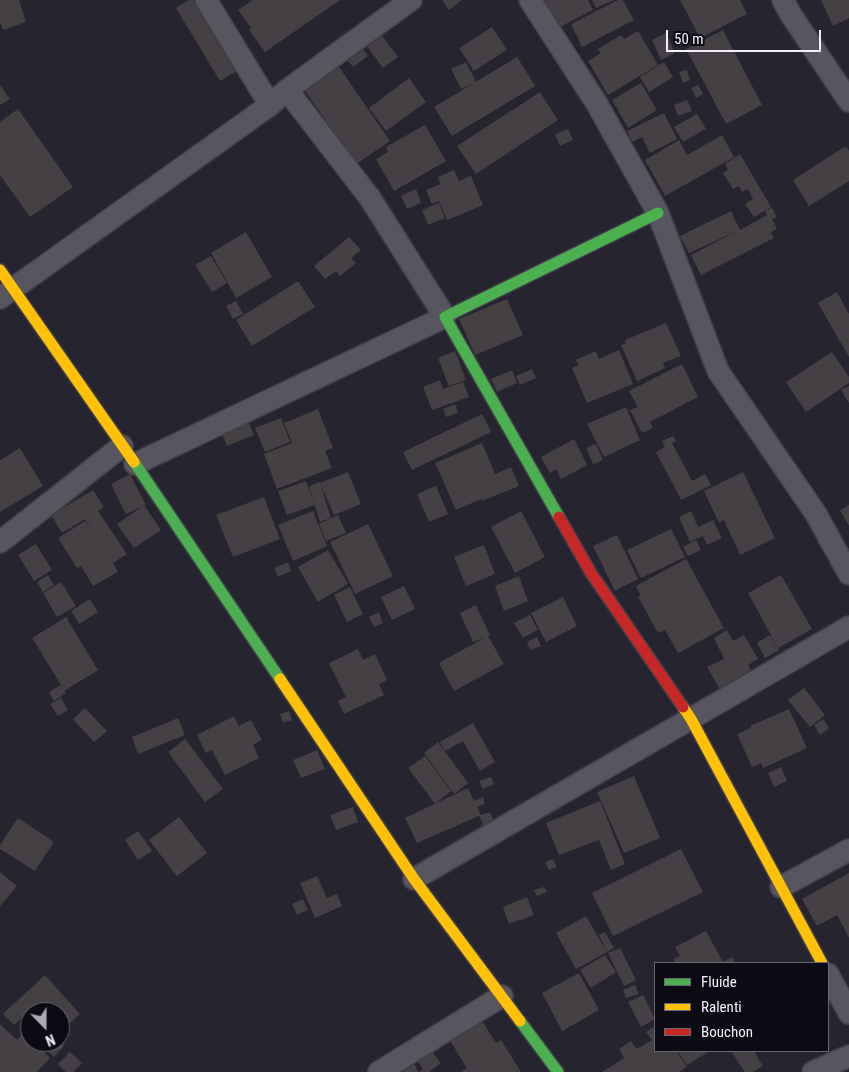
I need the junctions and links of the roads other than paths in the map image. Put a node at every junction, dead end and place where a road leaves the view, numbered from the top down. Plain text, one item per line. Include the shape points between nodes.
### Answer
1 (206, 0) edge
2 (411, 0) edge
3 (530, 0) edge
4 (783, 0) edge
5 (287, 90) junction
6 (849, 101) edge
7 (270, 105) junction
8 (658, 213) junction
9 (0, 270) edge
10 (6, 294) edge
11 (445, 317) junction
12 (122, 446) junction
13 (135, 464) junction
14 (0, 542) edge
15 (849, 574) edge
16 (849, 628) edge
17 (691, 719) junction
18 (849, 850) edge
19 (414, 878) junction
20 (781, 886) junction
21 (821, 962) edge
22 (829, 976) edge
23 (502, 996) junction
24 (849, 1013) edge
25 (849, 1056) edge
26 (379, 1072) edge
27 (558, 1072) edge
28 (813, 1072) edge

1 - 7 street
2 - 5 street
3 - 8 street via 597,104
4 - 6 street
5 - 7 street
5 - 11 street via 370,198
7 - 10 street
8 - 11 street
8 - 15 street via 718,371 816,514
9 - 10 street
10 - 12 street
11 - 13 street
11 - 17 street via 591,573
12 - 13 street
12 - 14 street
13 - 19 street
16 - 17 street
17 - 19 street
17 - 20 street
18 - 20 street
19 - 23 street
20 - 21 street
22 - 24 street
23 - 26 street
23 - 27 street
25 - 28 street

